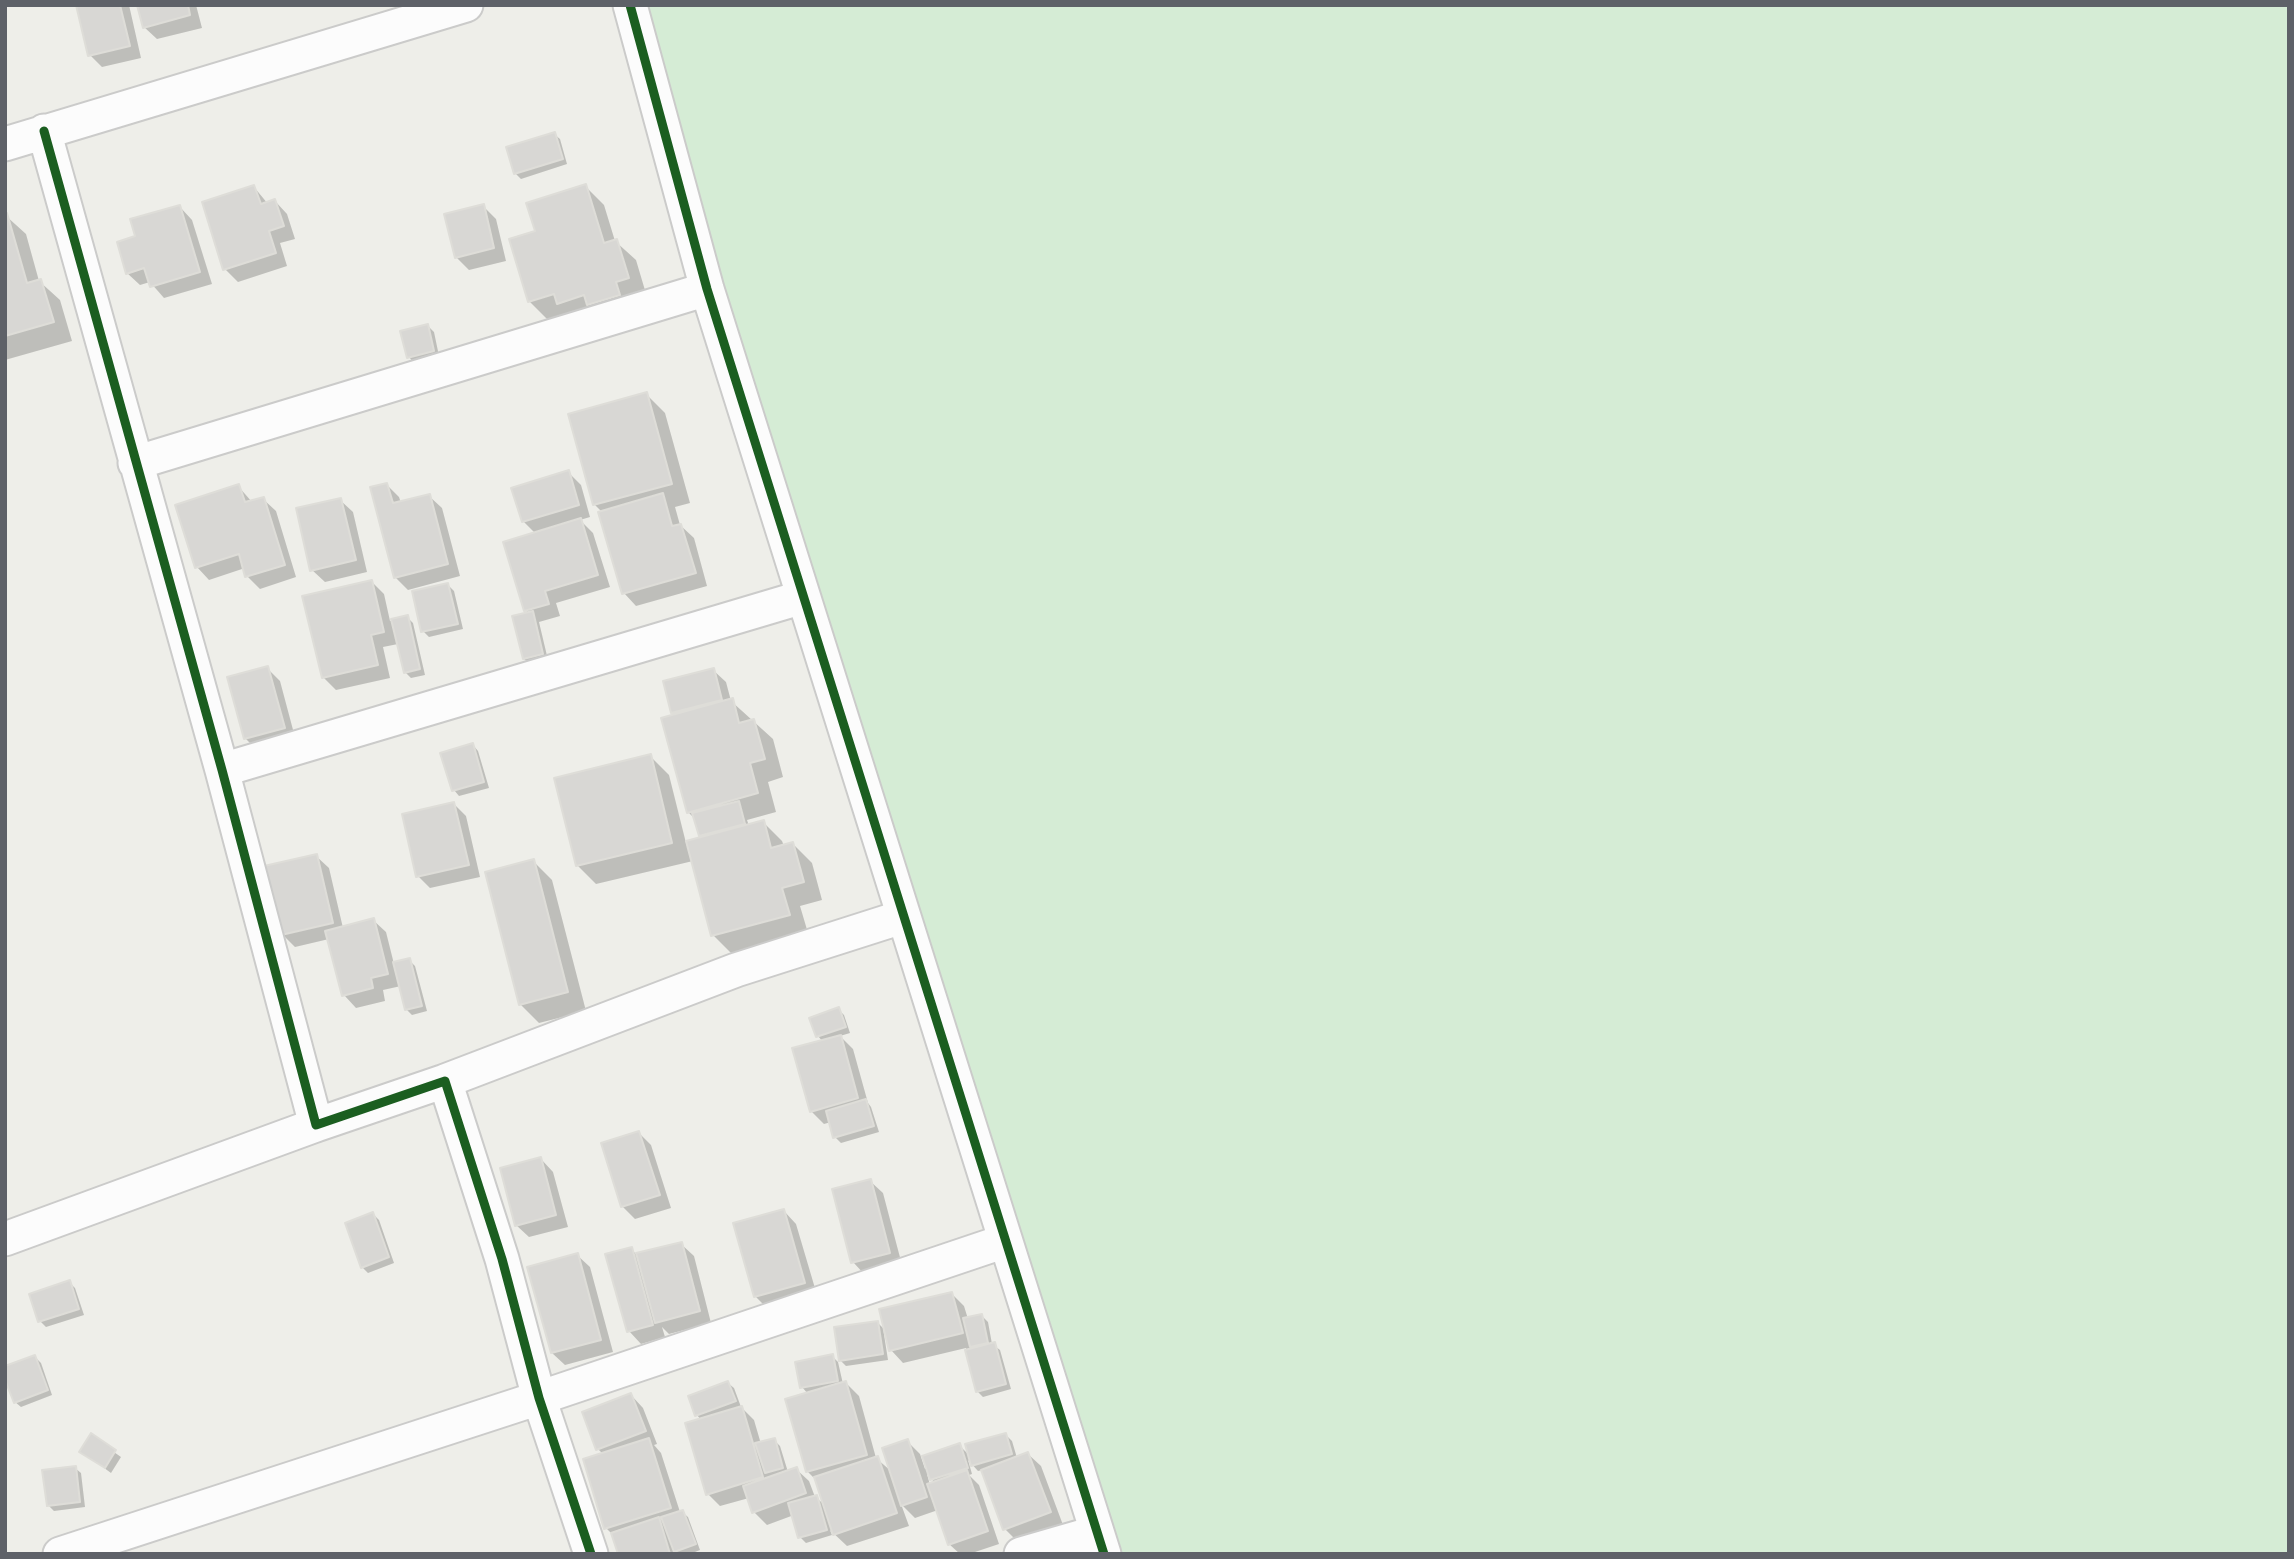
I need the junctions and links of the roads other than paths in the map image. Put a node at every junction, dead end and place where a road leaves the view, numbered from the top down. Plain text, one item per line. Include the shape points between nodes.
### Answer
1 (466, 5) edge
2 (631, 5) edge
3 (44, 131) junction
4 (5, 144) edge
5 (707, 289) junction
6 (135, 463) junction
7 (803, 597) junction
8 (222, 771) junction
9 (902, 917) junction
10 (445, 1081) junction
11 (316, 1125) junction
12 (5, 1240) edge
13 (1005, 1241) junction
14 (539, 1398) junction
15 (1100, 1543) edge
16 (60, 1554) edge
17 (591, 1554) edge
18 (1021, 1554) edge

1 - 3 street
2 - 5 street
3 - 4 street
3 - 6 street
5 - 6 street
5 - 7 street
6 - 8 street
7 - 8 street
7 - 9 street
8 - 11 street
9 - 10 street via 736,970
9 - 13 street
10 - 11 street
10 - 14 street via 502,1259
11 - 12 street
13 - 14 street
13 - 15 street
14 - 16 street
14 - 17 street
15 - 18 street

